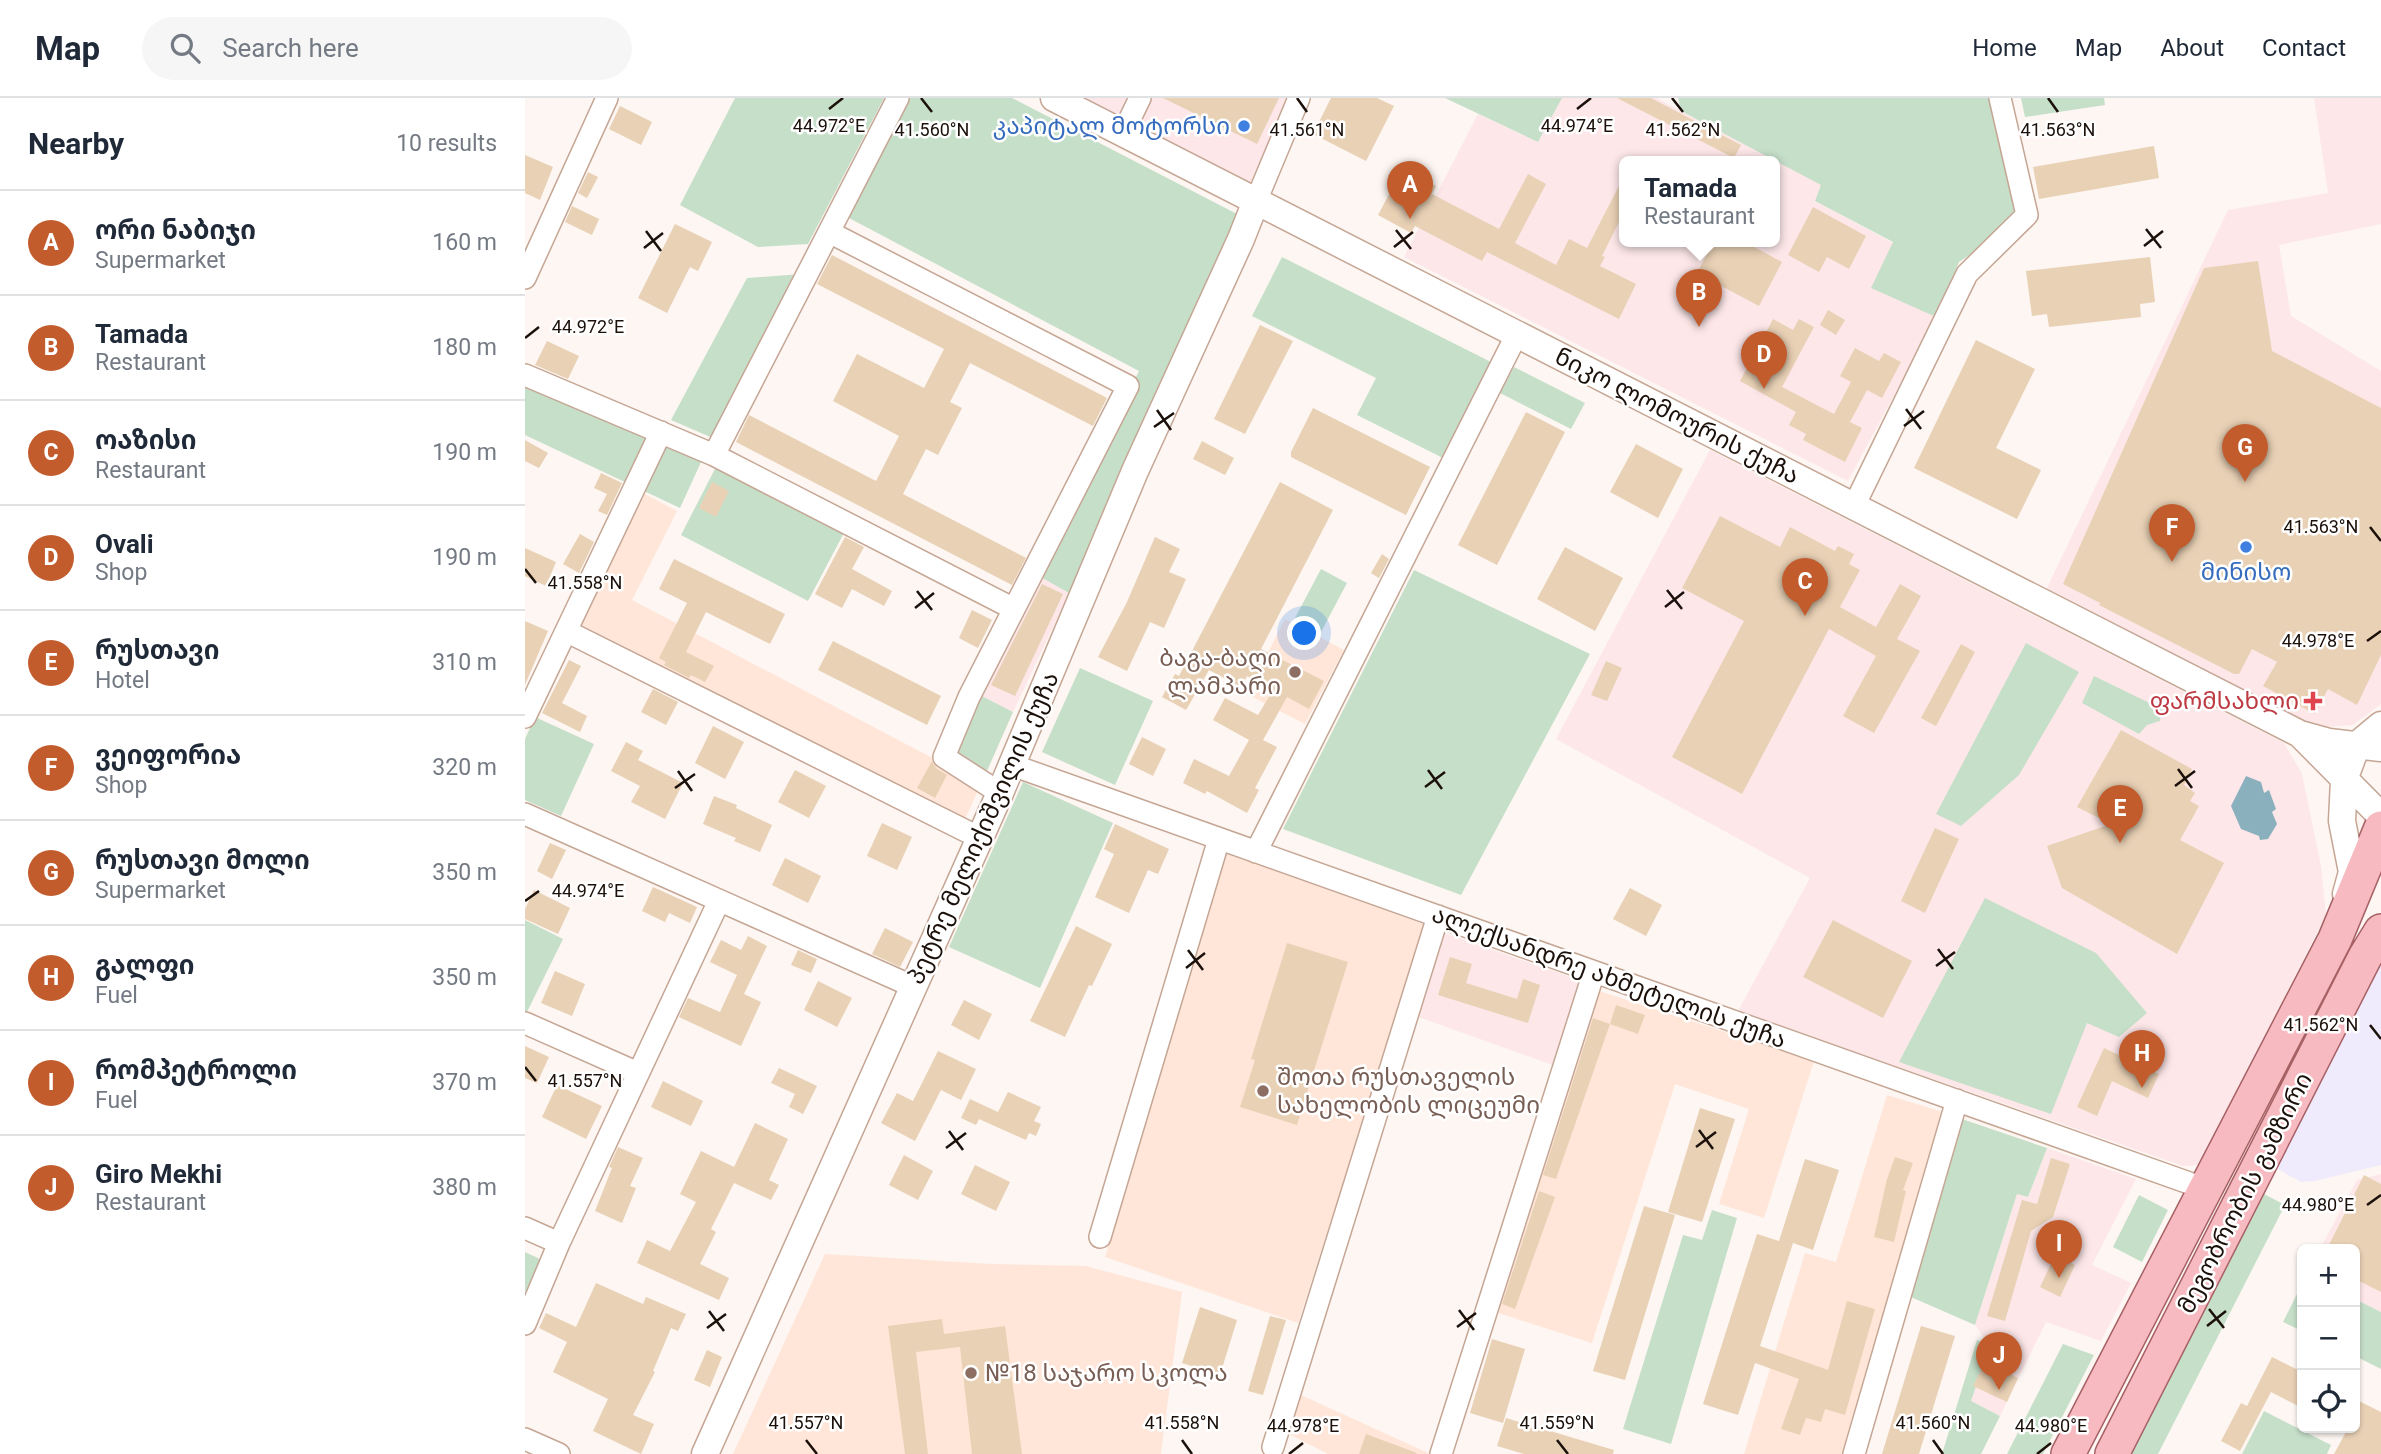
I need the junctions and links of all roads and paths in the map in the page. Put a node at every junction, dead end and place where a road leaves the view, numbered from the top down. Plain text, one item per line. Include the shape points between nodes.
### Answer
1 (607, 98) edge
2 (898, 98) edge
3 (1054, 98) edge
4 (1140, 98) edge
5 (1299, 98) edge
6 (2000, 98) edge
7 (1123, 133) junction
8 (1256, 201) junction
9 (829, 232) junction
10 (525, 278) edge
11 (1517, 334) junction
12 (525, 374) edge
13 (661, 432) junction
14 (714, 455) junction
15 (1854, 506) junction
16 (1014, 609) junction
17 (566, 631) junction
18 (525, 718) edge
19 (2381, 725) edge
20 (2300, 734) junction
21 (2369, 747) edge
22 (1012, 765) junction
23 (2344, 780) junction
24 (1000, 793) junction
25 (525, 814) edge
26 (2381, 816) edge
27 (2381, 828) edge
28 (980, 838) junction
29 (1219, 839) junction
30 (1256, 852) junction
31 (719, 901) junction
32 (1438, 916) junction
33 (2380, 932) edge
34 (2335, 939) junction
35 (1594, 972) junction
36 (913, 987) junction
37 (525, 1023) edge
38 (638, 1073) junction
39 (1957, 1100) junction
40 (2206, 1189) junction
41 (525, 1228) edge
42 (1100, 1237) dead end
43 (559, 1243) junction
44 (525, 1324) edge
45 (525, 1439) edge
46 (1273, 1452) edge
47 (559, 1454) edge
48 (705, 1454) edge
49 (1441, 1454) edge
50 (1854, 1454) edge
51 (2068, 1454) edge
52 (2112, 1454) edge

1 - 10 street
2 - 9 street
3 - 7 street, ნიკო ლომოურის ქუჩა
4 - 7 street
5 - 8 street
6 - 15 street via 2027,215 1967,274
7 - 8 street, ნიკო ლომოურის ქუჩა
8 - 11 street, ნიკო ლომოურის ქუჩა
8 - 22 street, პეტრე მელიქიშვილის ქუჩა via 1135,471
9 - 14 street
9 - 16 street via 1128,386
11 - 15 street, ნიკო ლომოურის ქუჩა
11 - 30 street
12 - 13 street
13 - 14 street
13 - 17 street
14 - 16 street
15 - 20 street, ნიკო ლომოურის ქუჩა
16 - 24 street via 944,757
17 - 18 street
17 - 28 street
19 - 21 street
20 - 21 street, ნიკო ლომოურის ქუჩა
20 - 23 street, ნიკო ლომოურის ქუჩა
21 - 23 street
22 - 24 street, პეტრე მელიქიშვილის ქუჩა
22 - 29 street, ალექსანდრე ახმეტელის ქუჩა
23 - 26 street, ნიკო ლომოურის ქუჩა
23 - 34 street via 2342,821 2352,872
24 - 28 street, პეტრე მელიქიშვილის ქუჩა
25 - 31 street
27 - 34 main road, მეგობრობის გამზირი
28 - 36 street, პეტრე მელიქიშვილის ქუჩა
29 - 30 street, ალექსანდრე ახმეტელის ქუჩა
29 - 42 street
30 - 32 street, ალექსანდრე ახმეტელის ქუჩა
31 - 36 street
31 - 38 street
32 - 35 street, ალექსანდრე ახმეტელის ქუჩა
32 - 46 street
33 - 52 main road, მეგობრობის გამზირი
34 - 40 main road, მეგობრობის გამზირი
35 - 39 street, ალექსანდრე ახმეტელის ქუჩა
35 - 49 street
36 - 48 street, პეტრე მელიქიშვილის ქუჩა
37 - 38 street
38 - 43 street
39 - 40 street, ალექსანდრე ახმეტელის ქუჩა
39 - 50 street
40 - 51 main road, მეგობრობის გამზირი
41 - 43 street
43 - 44 street
45 - 47 street

